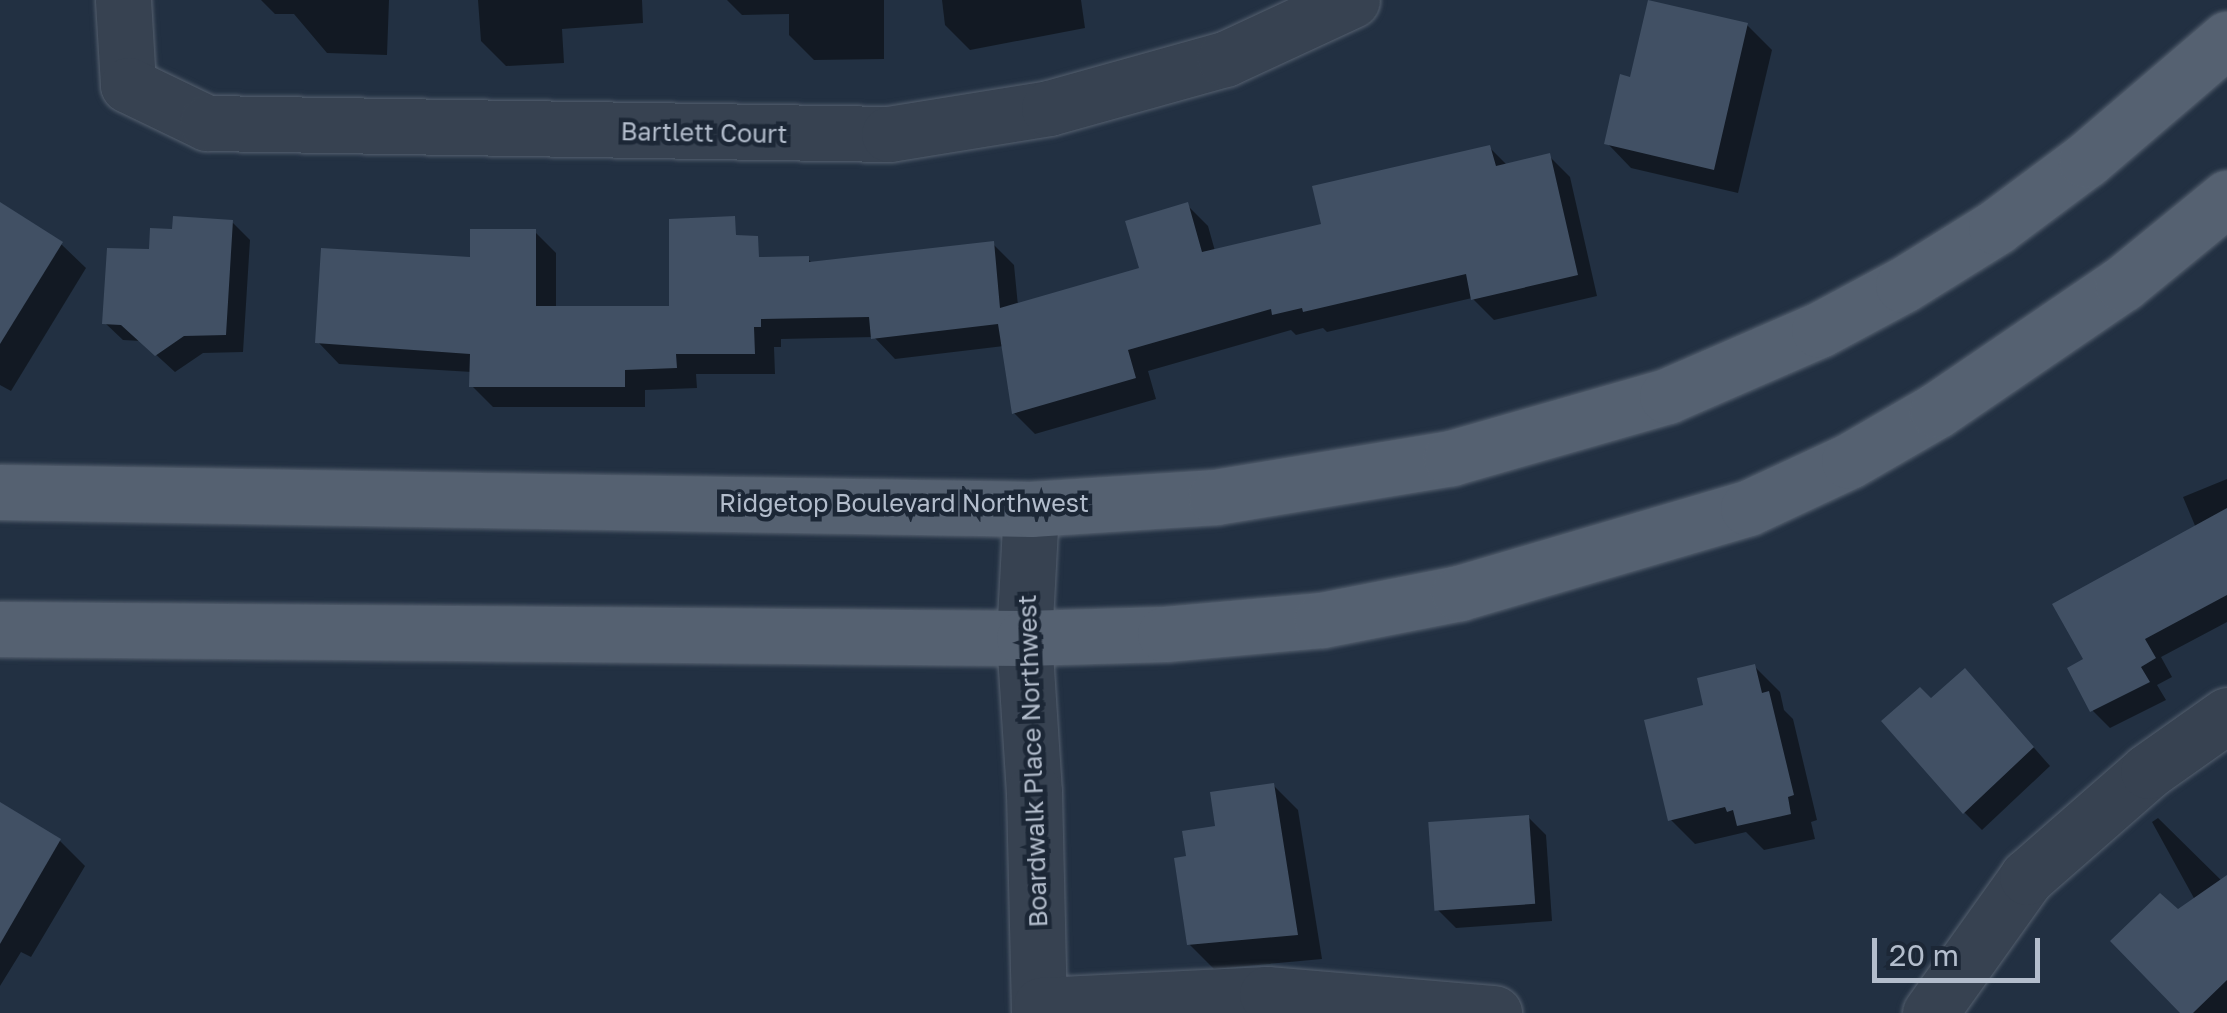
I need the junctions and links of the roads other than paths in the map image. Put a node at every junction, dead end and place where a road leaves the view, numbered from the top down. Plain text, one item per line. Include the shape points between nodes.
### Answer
1 (123, 0) edge
2 (1352, 0) edge
3 (2227, 39) edge
4 (2227, 198) edge
5 (0, 492) edge
6 (1031, 509) junction
7 (0, 629) edge
8 (1024, 638) junction
9 (2227, 714) edge
10 (1040, 1009) edge
11 (1494, 1013) edge
12 (1930, 1013) edge

1 - 2 street, Bartlett Court via 128,85 206,123 888,134 1049,108 1224,59
3 - 6 main road, Ridgetop Boulevard Northwest via 2086,160 1981,236 1819,330 1666,396 1451,458 1216,497
4 - 8 main road via 2122,284 1937,410 1748,508 1458,593 1322,620
5 - 6 main road, Ridgetop Boulevard Northwest
6 - 8 street, Boardwalk Place Northwest
7 - 8 main road
8 - 10 street, Boardwalk Place Northwest
9 - 12 street via 2148,770 2028,876
10 - 11 street via 1267,994

